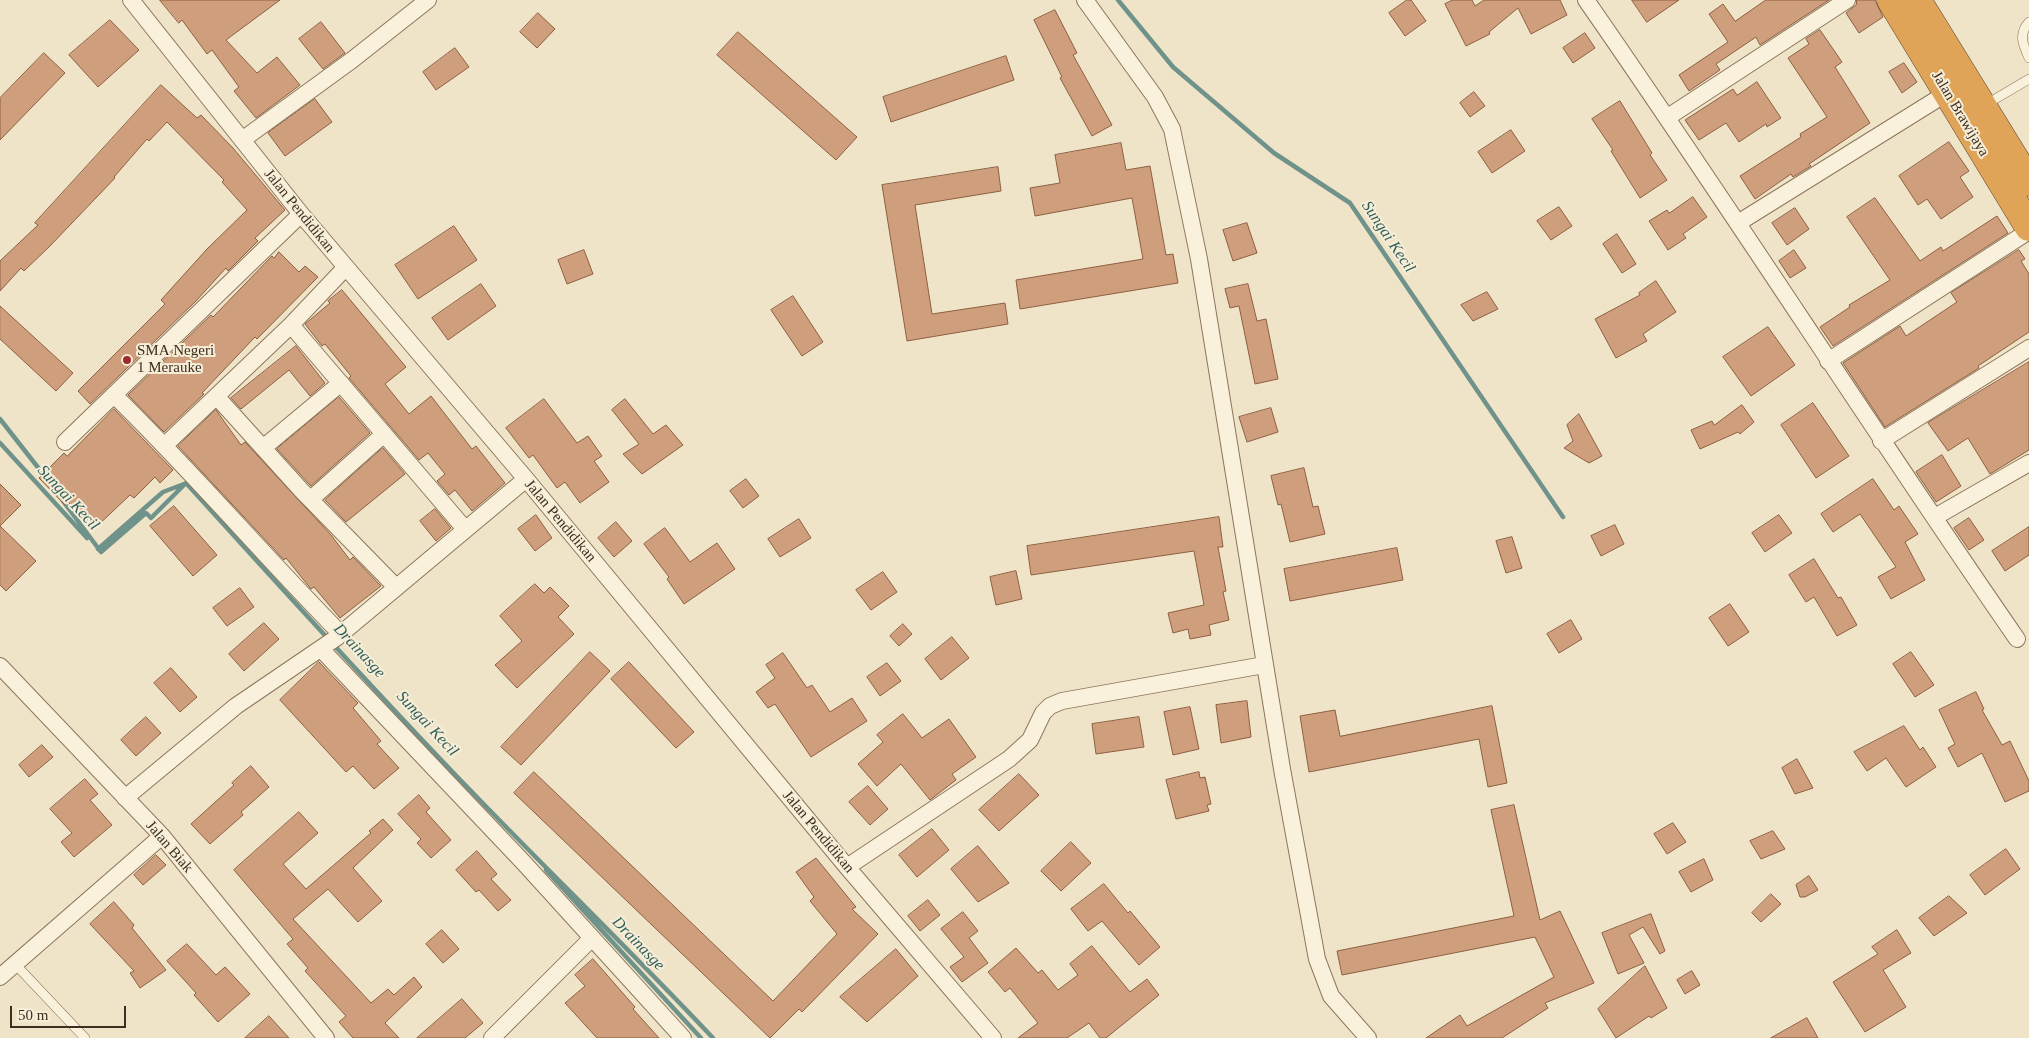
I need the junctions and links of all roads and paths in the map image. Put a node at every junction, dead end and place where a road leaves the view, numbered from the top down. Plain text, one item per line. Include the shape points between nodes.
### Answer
1 (131, 0) edge
2 (428, 0) edge
3 (1085, 0) edge
4 (1586, 0) edge
5 (1847, 0) edge
6 (1891, 0) edge
7 (1917, 0) edge
8 (2029, 22) edge
9 (2029, 58) edge
10 (2029, 79) edge
11 (1947, 93) junction
12 (1983, 106) junction
13 (1668, 117) junction
14 (242, 140) junction
15 (2029, 182) edge
16 (300, 214) junction
17 (1738, 223) junction
18 (2029, 229) edge
19 (346, 267) junction
20 (291, 325) junction
21 (2029, 348) edge
22 (1828, 361) junction
23 (341, 382) junction
24 (114, 395) junction
25 (217, 397) junction
26 (383, 435) junction
27 (1881, 441) junction
28 (65, 442) dead end
29 (165, 445) junction
30 (264, 447) junction
31 (2029, 463) edge
32 (526, 479) junction
33 (311, 499) junction
34 (1935, 517) junction
35 (465, 529) junction
36 (396, 587) junction
37 (2017, 639) dead end
38 (332, 641) junction
39 (1264, 665) junction
40 (0, 666) edge
41 (125, 798) junction
42 (162, 836) junction
43 (847, 867) junction
44 (592, 938) junction
45 (14, 964) junction
46 (0, 977) edge
47 (85, 1038) edge
48 (326, 1038) edge
49 (492, 1038) edge
50 (684, 1038) edge
51 (992, 1038) edge
52 (1368, 1038) edge

1 - 14 street, Jalan Pendidikan
2 - 14 street
3 - 39 street via 1154,97 1172,129 1199,260
4 - 13 street
5 - 13 street
6 - 11 highway, Jalan Brawijaya
7 - 12 highway, Jalan Brawijaya
8 - 9 lane via 2023,28 2022,41
10 - 12 lane
11 - 17 street
11 - 18 highway, Jalan Brawijaya
12 - 15 highway, Jalan Brawijaya
13 - 17 street
14 - 16 street, Jalan Pendidikan
16 - 19 street, Jalan Pendidikan
16 - 24 street
17 - 22 street
18 - 22 street
19 - 20 street
19 - 32 street, Jalan Pendidikan
20 - 23 street
20 - 25 street
21 - 27 street
22 - 27 street
23 - 26 street
23 - 30 street
24 - 28 street
24 - 29 street
25 - 29 street
25 - 30 street
26 - 33 street
26 - 35 street
27 - 34 street
29 - 38 street via 295,587
30 - 33 street
31 - 34 street
32 - 35 street
32 - 43 street, Jalan Pendidikan
33 - 36 street
34 - 37 street
35 - 36 street
36 - 38 street
38 - 41 street via 236,706
38 - 44 street
39 - 43 street via 1082,696 1050,706 1030,740 1009,759
39 - 52 street via 1305,898 1322,975 1331,996
40 - 41 street, Jalan Biak
41 - 42 street, Jalan Biak
42 - 45 street
42 - 48 street, Jalan Biak
43 - 51 street, Jalan Pendidikan
44 - 49 street
44 - 50 street
45 - 46 street
45 - 47 lane

